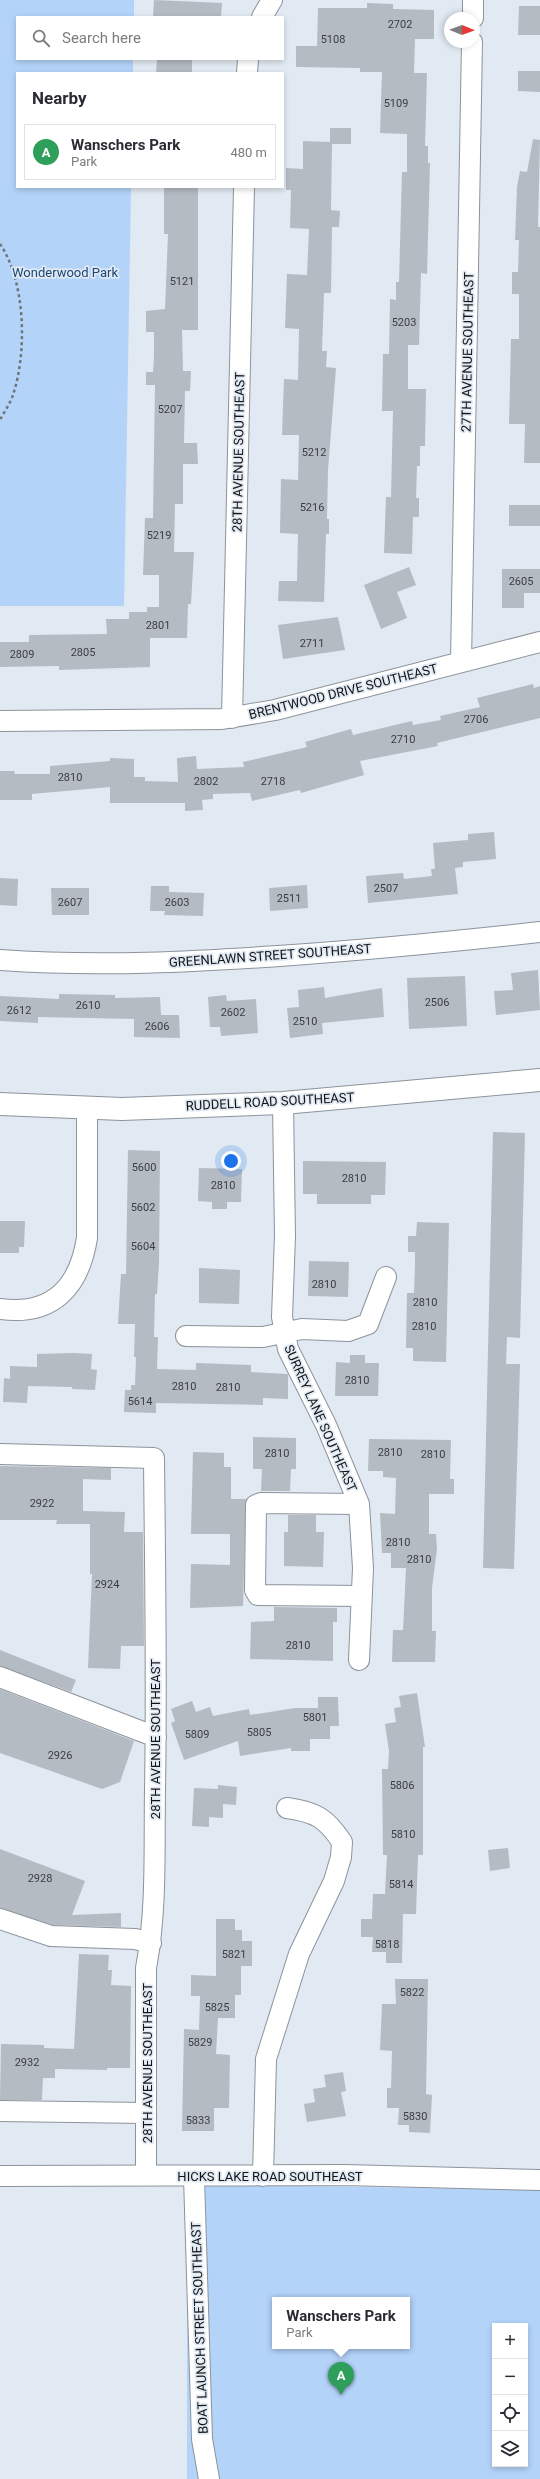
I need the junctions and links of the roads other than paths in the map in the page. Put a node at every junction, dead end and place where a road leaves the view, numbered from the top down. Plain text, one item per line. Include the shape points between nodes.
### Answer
1 (272, 0) edge
2 (473, 0) edge
3 (473, 12) edge
4 (263, 16) edge
5 (472, 48) edge
6 (248, 60) edge
7 (247, 72) edge
8 (244, 188) edge
9 (540, 642) edge
10 (461, 662) junction
11 (232, 718) junction
12 (0, 721) edge
13 (540, 932) edge
14 (0, 960) edge
15 (540, 1080) edge
16 (283, 1103) junction
17 (0, 1104) edge
18 (87, 1109) junction
19 (386, 1277) dead end
20 (0, 1309) edge
21 (286, 1334) junction
22 (186, 1336) dead end
23 (0, 1454) edge
24 (359, 1504) junction
25 (362, 1596) junction
26 (359, 1660) dead end
27 (0, 1677) edge
28 (156, 1737) junction
29 (287, 1808) dead end
30 (0, 1919) edge
31 (151, 1943) junction
32 (0, 2111) edge
33 (146, 2114) junction
34 (146, 2175) junction
35 (0, 2176) edge
36 (263, 2176) junction
37 (194, 2177) junction
38 (540, 2180) edge
39 (209, 2479) edge

1 - 4 street
2 - 3 street
5 - 10 street, 27TH AVENUE SOUTHEAST
6 - 7 street
8 - 11 street, 28TH AVENUE SOUTHEAST
9 - 10 street, BRENTWOOD DRIVE SOUTHEAST
10 - 11 street, BRENTWOOD DRIVE SOUTHEAST via 275,710
11 - 12 street, BRENTWOOD DRIVE SOUTHEAST
13 - 14 street, GREENLAWN STREET SOUTHEAST via 426,945 208,961 113,964
15 - 16 main road, RUDDELL ROAD SOUTHEAST
16 - 18 main road, RUDDELL ROAD SOUTHEAST
16 - 21 street, SURREY LANE SOUTHEAST via 285,1236 282,1317
17 - 18 main road, RUDDELL ROAD SOUTHEAST
18 - 20 street via 86,1238 84,1256 77,1274 66,1290 34,1310
19 - 21 street via 368,1324 348,1331 302,1329
21 - 22 street via 263,1337
21 - 24 street, SURREY LANE SOUTHEAST via 288,1349 326,1425
23 - 28 street, 28TH AVENUE SOUTHEAST via 154,1458
24 - 25 street, SURREY LANE SOUTHEAST
24 - 25 street via 256,1505 255,1590 258,1595
25 - 26 street, SURREY LANE SOUTHEAST
27 - 28 street
28 - 31 street, 28TH AVENUE SOUTHEAST
29 - 36 street via 305,1810 320,1816 342,1842 341,1857 334,1880 299,1954 266,2059
30 - 31 street via 51,1936 135,1939
31 - 33 street, 28TH AVENUE SOUTHEAST via 146,1968
32 - 33 street
33 - 34 street, 28TH AVENUE SOUTHEAST
34 - 35 street, HICKS LAKE ROAD SOUTHEAST
34 - 37 street, HICKS LAKE ROAD SOUTHEAST
36 - 37 street, HICKS LAKE ROAD SOUTHEAST
36 - 38 street, HICKS LAKE ROAD SOUTHEAST
37 - 39 street, BOAT LAUNCH STREET SOUTHEAST via 202,2439

